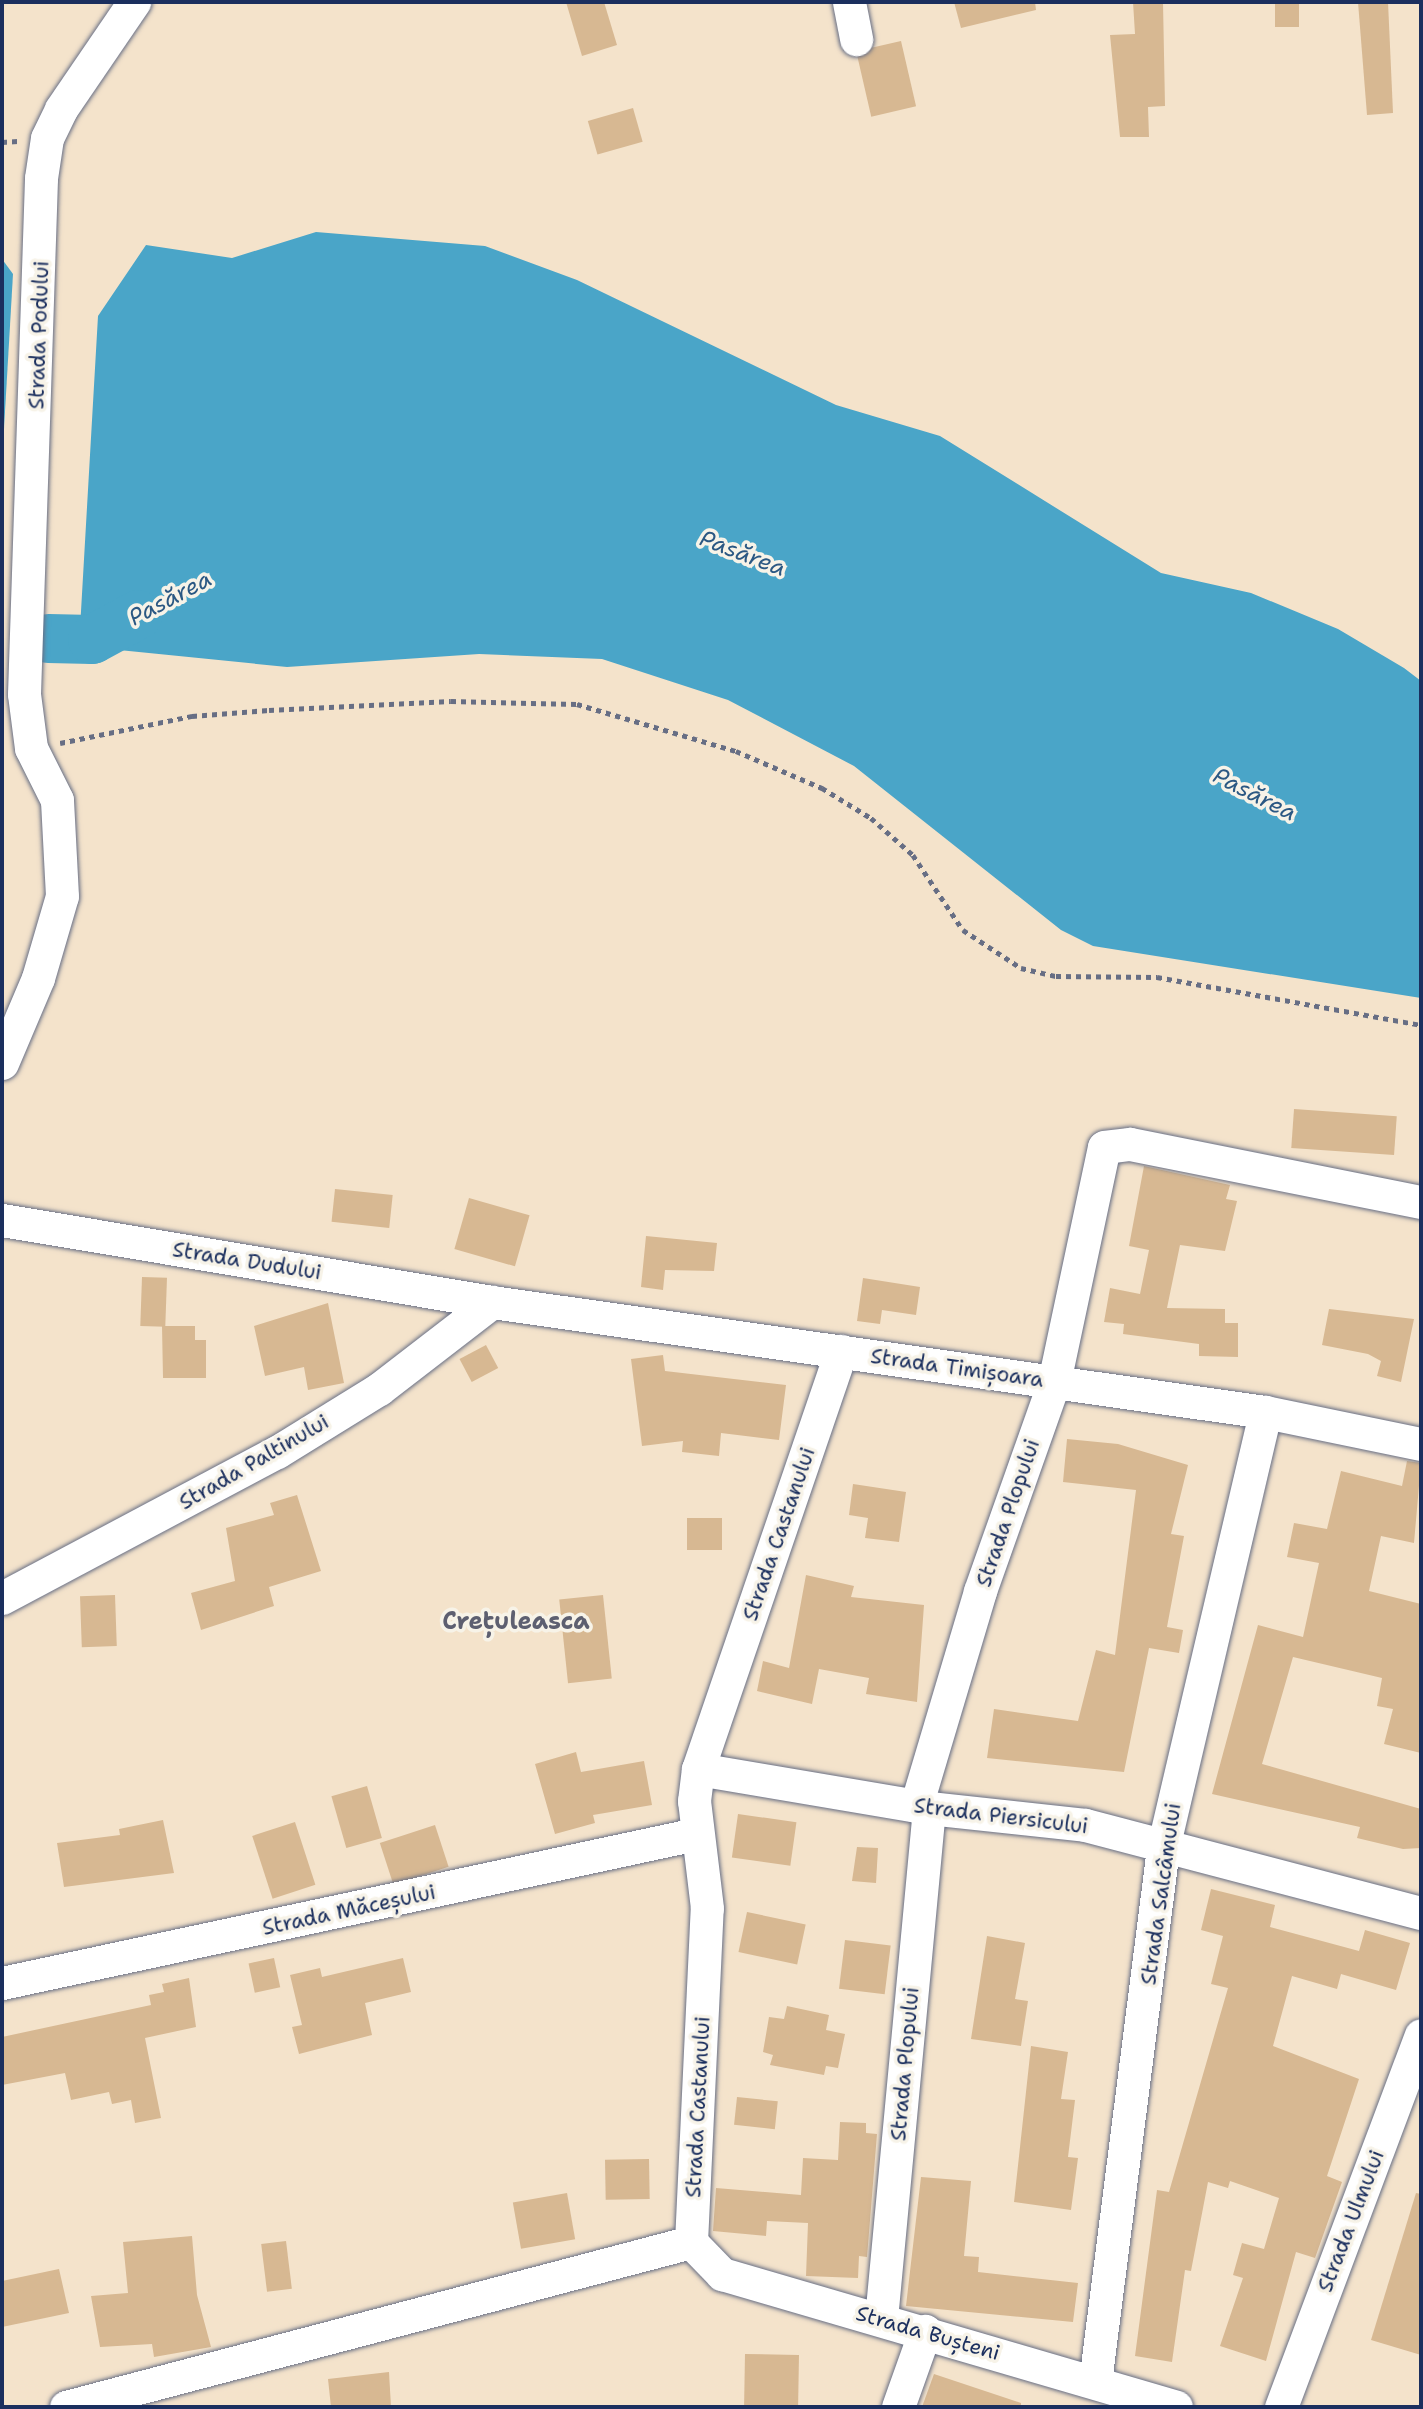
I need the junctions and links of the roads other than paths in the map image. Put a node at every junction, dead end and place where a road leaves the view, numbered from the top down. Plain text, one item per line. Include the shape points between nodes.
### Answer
1 (134, 2) edge
2 (849, 2) edge
3 (856, 40) dead end
4 (26, 757) edge
5 (2, 1063) edge
6 (1421, 1202) edge
7 (2, 1220) edge
8 (492, 1302) junction
9 (841, 1351) junction
10 (1054, 1382) junction
11 (1265, 1412) junction
12 (1421, 1444) edge
13 (2, 1598) edge
14 (698, 1769) junction
15 (923, 1807) junction
16 (696, 1834) junction
17 (1163, 1848) junction
18 (1421, 1913) edge
19 (2, 1983) edge
20 (1421, 2035) edge
21 (691, 2242) junction
22 (881, 2319) junction
23 (925, 2331) junction
24 (1095, 2382) junction
25 (66, 2407) edge
26 (898, 2407) edge
27 (1176, 2407) edge
28 (1281, 2407) edge

1 - 4 street, Strada Podului via 76,84 47,138 24,694
2 - 3 street
4 - 5 street via 61,827 62,896 38,978
6 - 10 street, Strada Plopului via 1130,1143 1104,1147
7 - 8 street, Strada Dudului
8 - 9 street, Strada Timișoara
8 - 13 street, Strada Paltinului via 379,1389 276,1452
9 - 10 street, Strada Timișoara
9 - 14 street, Strada Castanului
10 - 11 street, Strada Timișoara
10 - 15 street, Strada Plopului via 980,1591
11 - 12 street, Strada Timișoara
11 - 17 street, Strada Salcâmului
14 - 15 street, Strada Piersicului
14 - 16 street, Strada Castanului
15 - 17 street, Strada Piersicului via 1085,1825
15 - 22 street, Strada Plopului
16 - 19 street, Strada Măceșului
16 - 21 street, Strada Castanului via 707,1908
17 - 18 street, Strada Piersicului
17 - 24 street, Strada Salcâmului
20 - 28 street, Strada Ulmului
21 - 22 street, Strada Bușteni via 722,2274
21 - 25 street
22 - 23 street, Strada Bușteni
23 - 24 street, Strada Bușteni
23 - 26 street
24 - 27 street, Strada Bușteni

